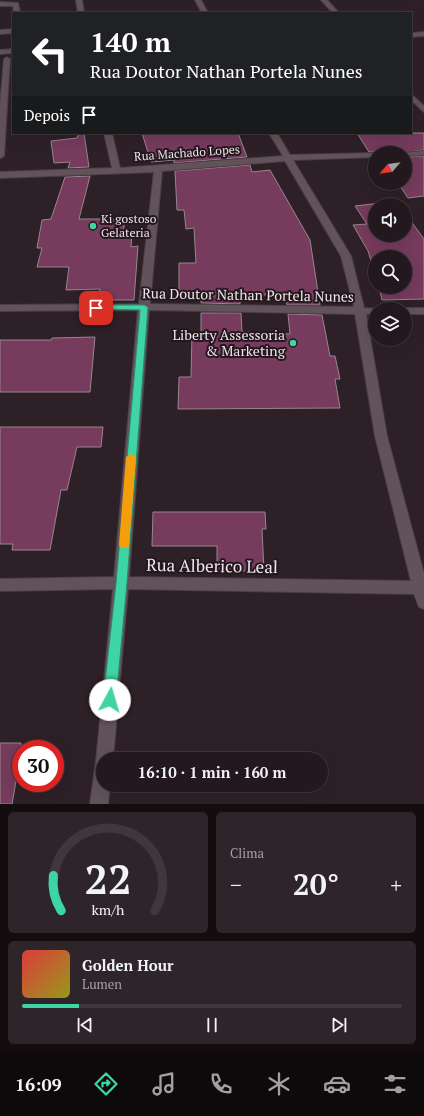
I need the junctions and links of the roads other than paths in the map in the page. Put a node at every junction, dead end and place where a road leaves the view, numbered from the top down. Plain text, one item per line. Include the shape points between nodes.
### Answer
1 (79, 0) edge
2 (198, 0) edge
3 (324, 0) edge
4 (0, 4) edge
5 (17, 12) edge
6 (81, 12) edge
7 (204, 12) edge
8 (335, 12) edge
9 (12, 31) edge
10 (0, 32) edge
11 (424, 34) edge
12 (412, 35) edge
13 (0, 52) edge
14 (12, 52) edge
15 (7, 59) edge
16 (412, 97) edge
17 (12, 107) edge
18 (424, 110) edge
19 (2, 112) edge
20 (12, 117) edge
21 (108, 134) edge
22 (274, 134) edge
23 (424, 153) edge
24 (412, 154) edge
25 (368, 155) edge
26 (0, 156) edge
27 (287, 158) junction
28 (158, 169) junction
29 (116, 170) junction
30 (0, 175) edge
31 (144, 307) junction
32 (0, 308) edge
33 (360, 311) junction
34 (368, 311) edge
35 (412, 311) edge
36 (424, 311) edge
37 (121, 583) junction
38 (0, 585) edge
39 (422, 588) edge
40 (424, 602) edge
41 (105, 752) edge
42 (100, 792) edge
43 (99, 804) edge

1 - 6 street
2 - 7 street
3 - 8 street
4 - 5 street via 16,4
9 - 10 street
11 - 12 street
13 - 14 street
15 - 19 street
16 - 18 street
17 - 19 street
19 - 20 street
19 - 26 street
21 - 29 street
22 - 27 street
23 - 24 street
25 - 27 street, Rua Machado Lopes
27 - 28 street, Rua Machado Lopes
27 - 33 street via 346,256
28 - 29 street, Rua Machado Lopes
28 - 31 street
29 - 30 street, Rua Machado Lopes
31 - 32 street, Rua Doutor Nathan Portela Nunes
31 - 33 street, Rua Doutor Nathan Portela Nunes
31 - 37 street
33 - 34 street, Rua Doutor Nathan Portela Nunes
33 - 39 street via 381,436
35 - 36 street
37 - 38 street, Rua Alberico Leal
37 - 39 street, Rua Alberico Leal
37 - 41 street
39 - 40 street
42 - 43 street

